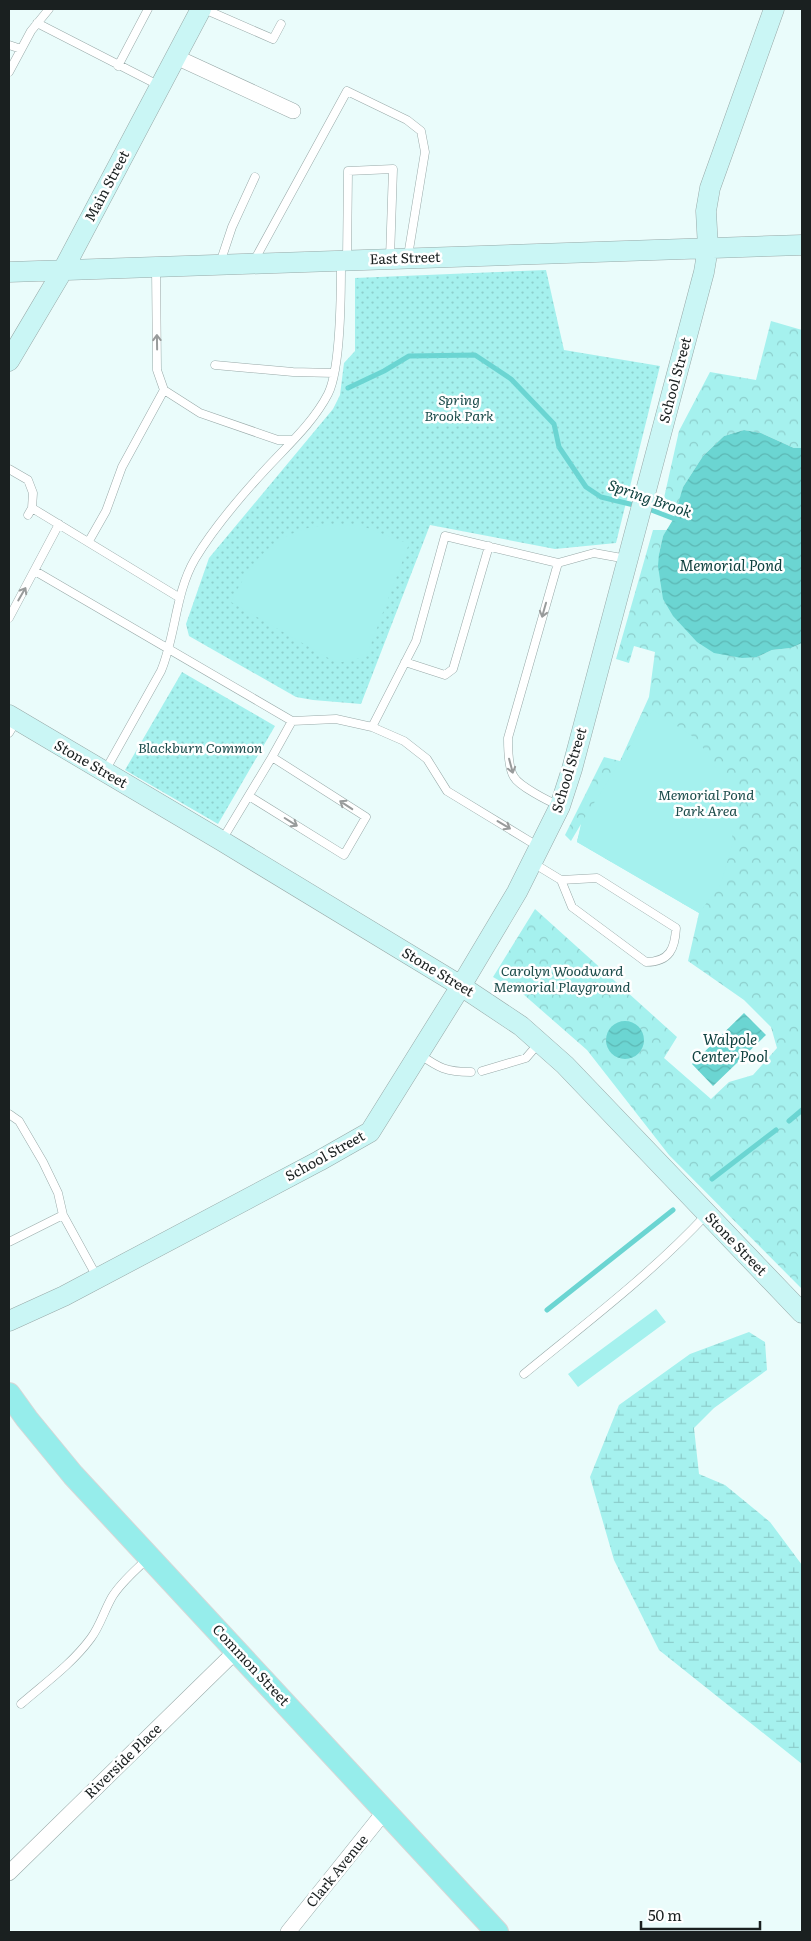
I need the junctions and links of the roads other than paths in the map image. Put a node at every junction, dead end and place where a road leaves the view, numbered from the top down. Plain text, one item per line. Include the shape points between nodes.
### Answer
1 (49, 9) edge
2 (148, 9) edge
3 (202, 9) edge
4 (774, 9) edge
5 (37, 23) junction
6 (281, 24) dead end
7 (9, 46) edge
8 (21, 49) junction
9 (176, 56) junction
10 (118, 66) junction
11 (9, 72) edge
12 (160, 86) junction
13 (293, 111) dead end
14 (255, 177) dead end
15 (802, 245) edge
16 (708, 248) junction
17 (399, 258) junction
18 (344, 260) junction
19 (253, 263) junction
20 (220, 264) junction
21 (156, 267) junction
22 (63, 270) junction
23 (9, 272) edge
24 (9, 361) edge
25 (214, 365) dead end
26 (334, 373) junction
27 (164, 390) junction
28 (293, 440) junction
29 (9, 469) edge
30 (59, 524) junction
31 (88, 542) junction
32 (489, 546) junction
33 (627, 559) junction
34 (558, 563) junction
35 (35, 571) junction
36 (180, 598) junction
37 (9, 618) edge
38 (169, 648) junction
39 (405, 662) junction
40 (292, 721) junction
41 (11, 723) edge
42 (372, 727) junction
43 (272, 757) junction
44 (105, 772) junction
45 (249, 796) junction
46 (560, 806) junction
47 (222, 841) junction
48 (536, 855) junction
49 (560, 880) junction
50 (461, 986) junction
51 (540, 1042) junction
52 (419, 1054) junction
53 (482, 1071) dead end
54 (471, 1072) dead end
55 (9, 1114) edge
56 (708, 1213) junction
57 (63, 1215) junction
58 (9, 1242) edge
59 (98, 1278) junction
60 (802, 1313) edge
61 (9, 1321) edge
62 (524, 1374) dead end
63 (9, 1394) edge
64 (150, 1556) junction
65 (237, 1650) junction
66 (21, 1704) dead end
67 (386, 1810) junction
68 (9, 1873) edge
69 (288, 1932) edge
70 (497, 1932) edge

1 - 5 lane
2 - 10 lane
3 - 6 lane via 273,39
3 - 9 street, Main Street
4 - 16 street, School Street via 710,188 706,210
5 - 8 lane
5 - 10 lane
7 - 8 lane
8 - 11 lane
9 - 12 street, Main Street
9 - 13 street
10 - 12 lane
12 - 22 street, Main Street
14 - 20 lane via 232,227
15 - 16 street, East Street
16 - 17 street, East Street
16 - 33 street, School Street
17 - 18 street, East Street
17 - 18 lane via 393,169 348,171
17 - 19 lane via 425,152 421,131 407,120 347,91
18 - 19 street, East Street
18 - 26 lane
19 - 20 street, East Street
20 - 21 street, East Street
21 - 22 street, East Street
27 -> 21 lane via 157,370
22 - 23 street, East Street
22 - 24 street, Main Street
25 - 26 lane
26 - 28 lane via 329,393
27 - 28 lane via 200,413 278,440
27 - 31 lane via 122,467 106,511
28 - 36 lane via 261,474 206,544 190,568
29 - 30 lane via 28,480 33,493 30,512
30 - 31 lane
30 - 35 lane
31 - 36 lane
32 - 34 lane
32 - 39 lane via 445,536 416,641
32 - 39 lane via 453,669 445,675
33 - 34 lane via 594,553
33 - 46 street, School Street
34 -> 46 lane via 508,738 508,755 514,778 542,798
37 -> 35 lane
35 - 38 lane
36 - 38 lane
38 - 40 lane
38 - 44 lane via 152,690
39 - 42 lane
40 - 42 lane via 336,719
40 - 43 lane
41 - 44 street, Stone Street
42 -> 48 lane via 404,741 427,759 447,792
43 - 45 lane
45 -> 43 lane via 344,855 366,817
44 - 47 street, Stone Street
45 - 47 lane
46 - 48 street, School Street
47 - 50 street, Stone Street
48 - 49 lane
48 - 50 street, School Street
49 - 49 lane via 572,907 646,962 658,962 675,945 676,928 597,878
50 - 51 street, Stone Street
50 - 52 street, School Street
51 - 53 lane via 526,1058
51 - 56 street, Stone Street
52 - 54 lane via 440,1068
52 - 59 street, School Street via 370,1132
55 - 57 lane via 20,1120 43,1162 58,1193
56 - 60 street, Stone Street
56 - 62 lane via 635,1283
57 - 58 lane
57 - 59 lane
59 - 61 street, School Street
63 - 64 main road, Common Street via 74,1475
64 - 65 main road, Common Street
64 - 66 lane via 112,1597 90,1639
65 - 67 main road, Common Street
65 - 68 street, Riverside Place
67 - 69 street, Clark Avenue
67 - 70 main road, Common Street

